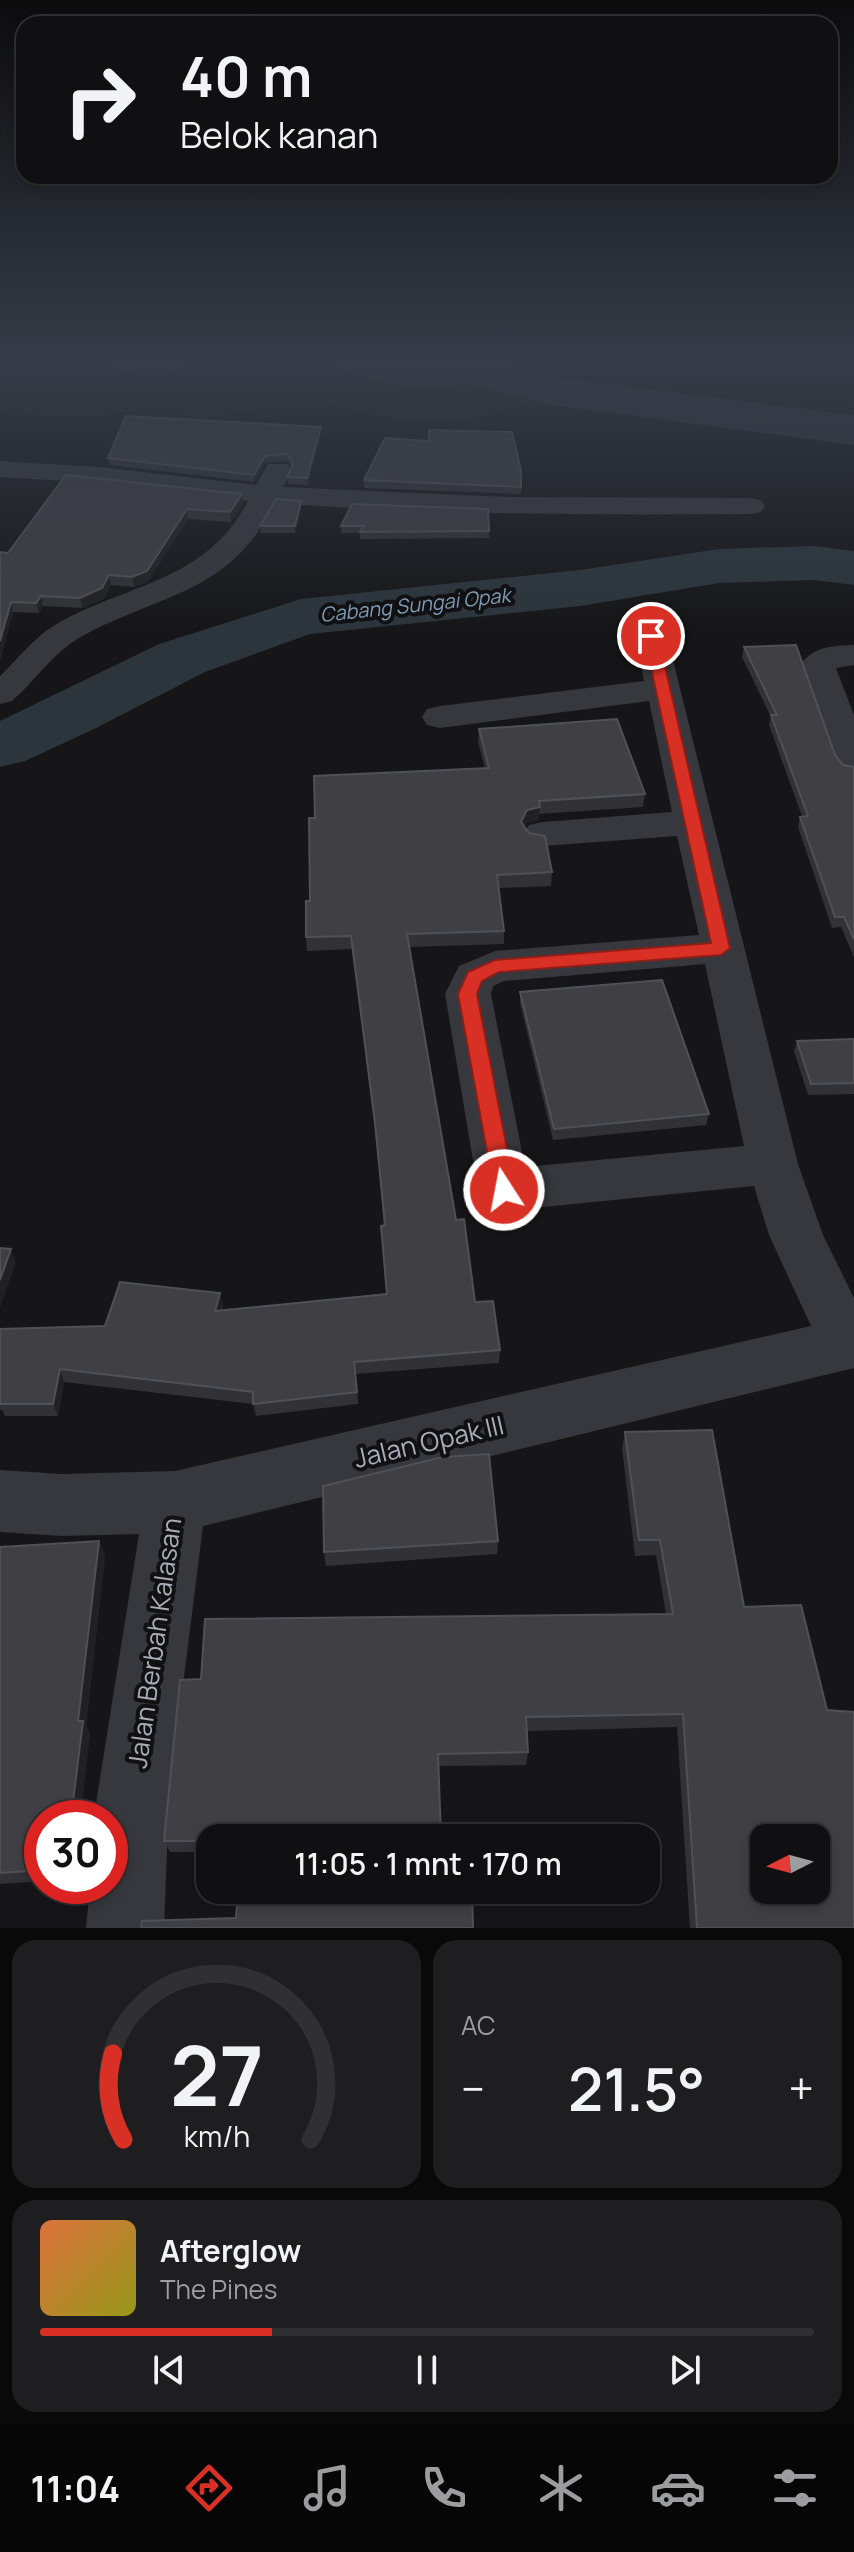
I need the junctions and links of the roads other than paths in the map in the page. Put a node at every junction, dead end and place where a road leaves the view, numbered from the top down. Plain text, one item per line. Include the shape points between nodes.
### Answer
1 (0, 469) edge
2 (272, 482) junction
3 (751, 506) dead end
4 (651, 636) dead end
5 (854, 655) edge
6 (663, 689) junction
7 (0, 694) edge
8 (440, 717) dead end
9 (854, 764) edge
10 (693, 823) junction
11 (543, 834) edge
12 (721, 948) junction
13 (773, 1164) junction
14 (850, 1342) edge
15 (0, 1501) edge
16 (175, 1502) junction
17 (125, 1928) edge

1 - 2 street via 159,481
2 - 3 street via 530,507
2 - 7 street via 237,542 217,558 187,578 64,633
4 - 6 street
5 - 9 street via 822,659 818,670
6 - 8 street
6 - 10 street
10 - 11 street
10 - 12 street
12 - 13 street
12 - 13 street via 495,966 475,977 468,994 504,1190
13 - 14 street via 796,1235
14 - 16 street, Jalan Opak III
15 - 16 street, Jalan Opak III
16 - 17 street, Jalan Berbah Kalasan via 133,1797

